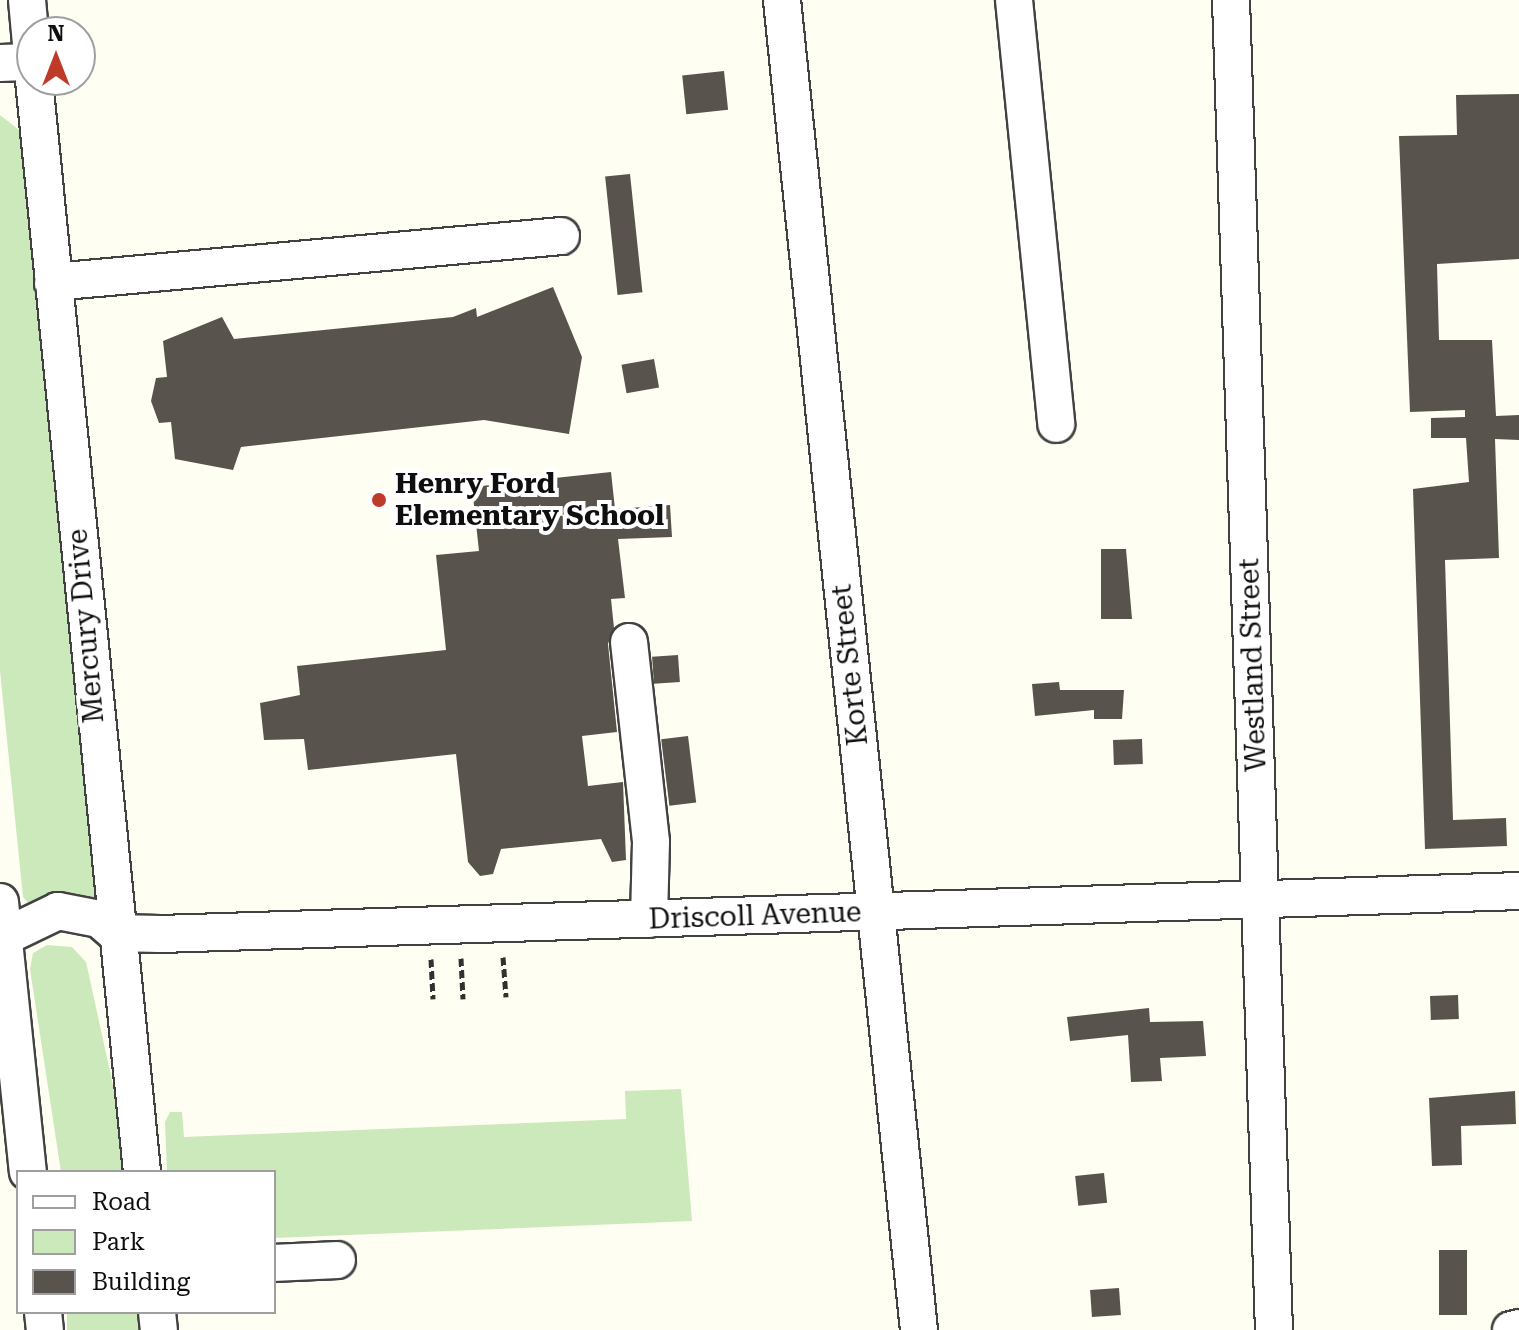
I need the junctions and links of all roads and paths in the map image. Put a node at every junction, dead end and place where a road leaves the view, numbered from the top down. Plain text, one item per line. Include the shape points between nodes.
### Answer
1 (782, 0) edge
2 (1014, 0) edge
3 (1231, 0) edge
4 (36, 96) edge
5 (561, 236) dead end
6 (53, 282) junction
7 (1056, 424) dead end
8 (629, 642) dead end
9 (1519, 891) edge
10 (1260, 899) junction
11 (875, 912) junction
12 (649, 919) junction
13 (115, 933) junction
14 (3, 944) edge
15 (503, 957) dead end
16 (461, 958) dead end
17 (431, 959) dead end
18 (506, 997) dead end
19 (433, 999) dead end
20 (463, 999) dead end
21 (28, 1170) edge
22 (142, 1170) edge
23 (337, 1260) dead end
24 (276, 1263) edge
25 (1519, 1328) edge
26 (919, 1330) edge
27 (1274, 1330) edge
28 (1511, 1330) edge

1 - 11 street, Korte Street
2 - 7 street
3 - 10 street, Westland Street
4 - 6 street, Mercury Drive
5 - 6 street
6 - 13 street, Mercury Drive
8 - 12 street via 651,842
9 - 10 street, Driscoll Avenue
10 - 11 street, Driscoll Avenue
10 - 27 street, Westland Street
11 - 12 street, Driscoll Avenue
11 - 26 street, Korte Street
12 - 13 street, Driscoll Avenue
13 - 14 street, Driscoll Avenue via 99,919 58,911
13 - 22 street, Mercury Drive
14 - 21 street
15 - 18 path
16 - 20 path
17 - 19 path
23 - 24 street
25 - 28 street

